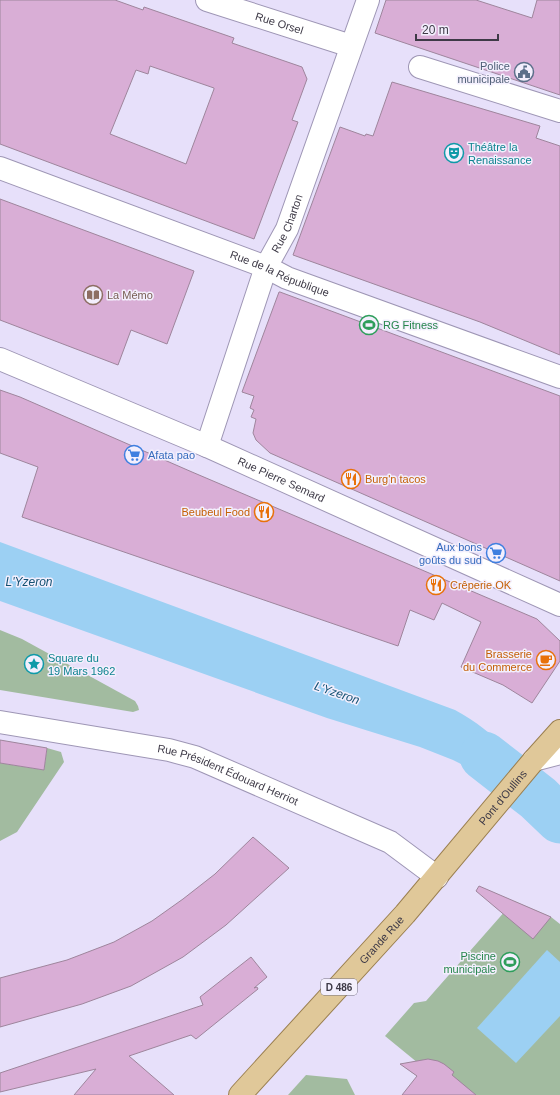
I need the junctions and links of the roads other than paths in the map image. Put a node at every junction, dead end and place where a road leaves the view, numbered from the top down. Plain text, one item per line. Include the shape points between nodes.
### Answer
1 (207, 0) edge
2 (368, 0) edge
3 (351, 46) junction
4 (420, 67) dead end
5 (560, 112) edge
6 (0, 168) edge
7 (266, 267) junction
8 (0, 359) edge
9 (560, 377) edge
10 (207, 446) junction
11 (560, 606) edge
12 (0, 722) edge
13 (560, 731) edge
14 (560, 753) edge
15 (534, 760) junction
16 (472, 835) joint
17 (436, 877) junction
18 (240, 1095) edge

1 - 3 street, Rue Orsel
2 - 3 street, Rue Charton
3 - 7 street, Rue Charton via 287,229
4 - 5 street
6 - 7 street, Rue de la République
7 - 9 street, Rue de la République via 286,278
7 - 10 street, Rue Charton
8 - 10 street, Rue Pierre Semard
10 - 11 street, Rue Pierre Semard
12 - 17 street, Rue Président Édouard Herriot via 169,750 194,757 390,842
13 - 15 main road, D 486
14 - 15 street
15 - 16 main road, Pont d'Oullins / D 486
16 - 17 main road, Grande Rue / D 486
17 - 18 main road, Grande Rue / D 486 via 396,925

